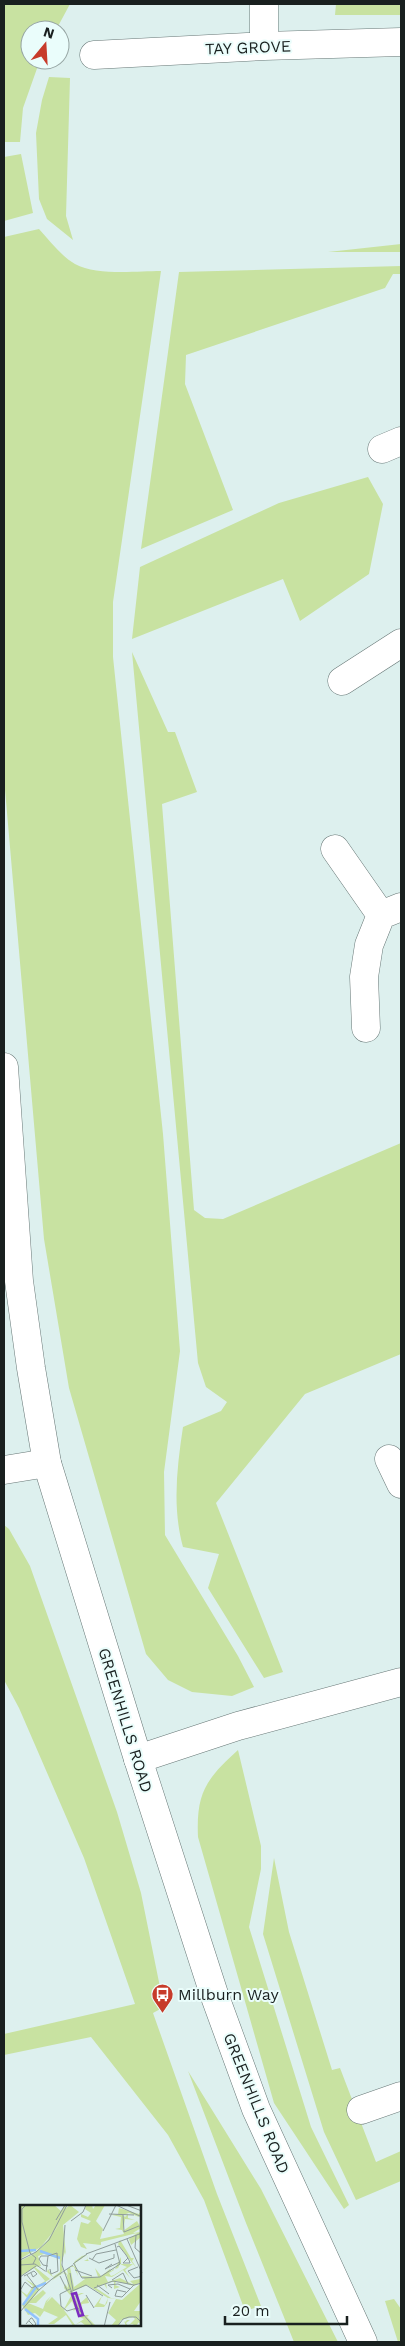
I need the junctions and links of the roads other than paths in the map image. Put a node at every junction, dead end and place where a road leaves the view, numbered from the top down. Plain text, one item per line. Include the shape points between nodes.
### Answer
1 (264, 4) edge
2 (401, 42) edge
3 (264, 46) junction
4 (94, 55) dead end
5 (401, 644) edge
6 (342, 681) dead end
7 (335, 849) dead end
8 (391, 911) edge
9 (366, 1028) dead end
10 (4, 1067) edge
11 (389, 1460) dead end
12 (47, 1463) junction
13 (4, 1470) edge
14 (401, 1484) edge
15 (401, 1682) edge
16 (138, 1758) junction
17 (401, 2096) edge
18 (361, 2110) dead end
19 (363, 2342) edge

1 - 3 street
2 - 3 street, TAY GROVE
3 - 4 street, TAY GROVE
5 - 6 street
7 - 8 street
8 - 9 street via 369,945 364,977
10 - 12 street, GREENHILLS ROAD via 19,1281
11 - 14 street
12 - 13 street
12 - 16 street, GREENHILLS ROAD
15 - 16 street via 238,1726
16 - 19 street, GREENHILLS ROAD via 214,1994 256,2109
17 - 18 street

